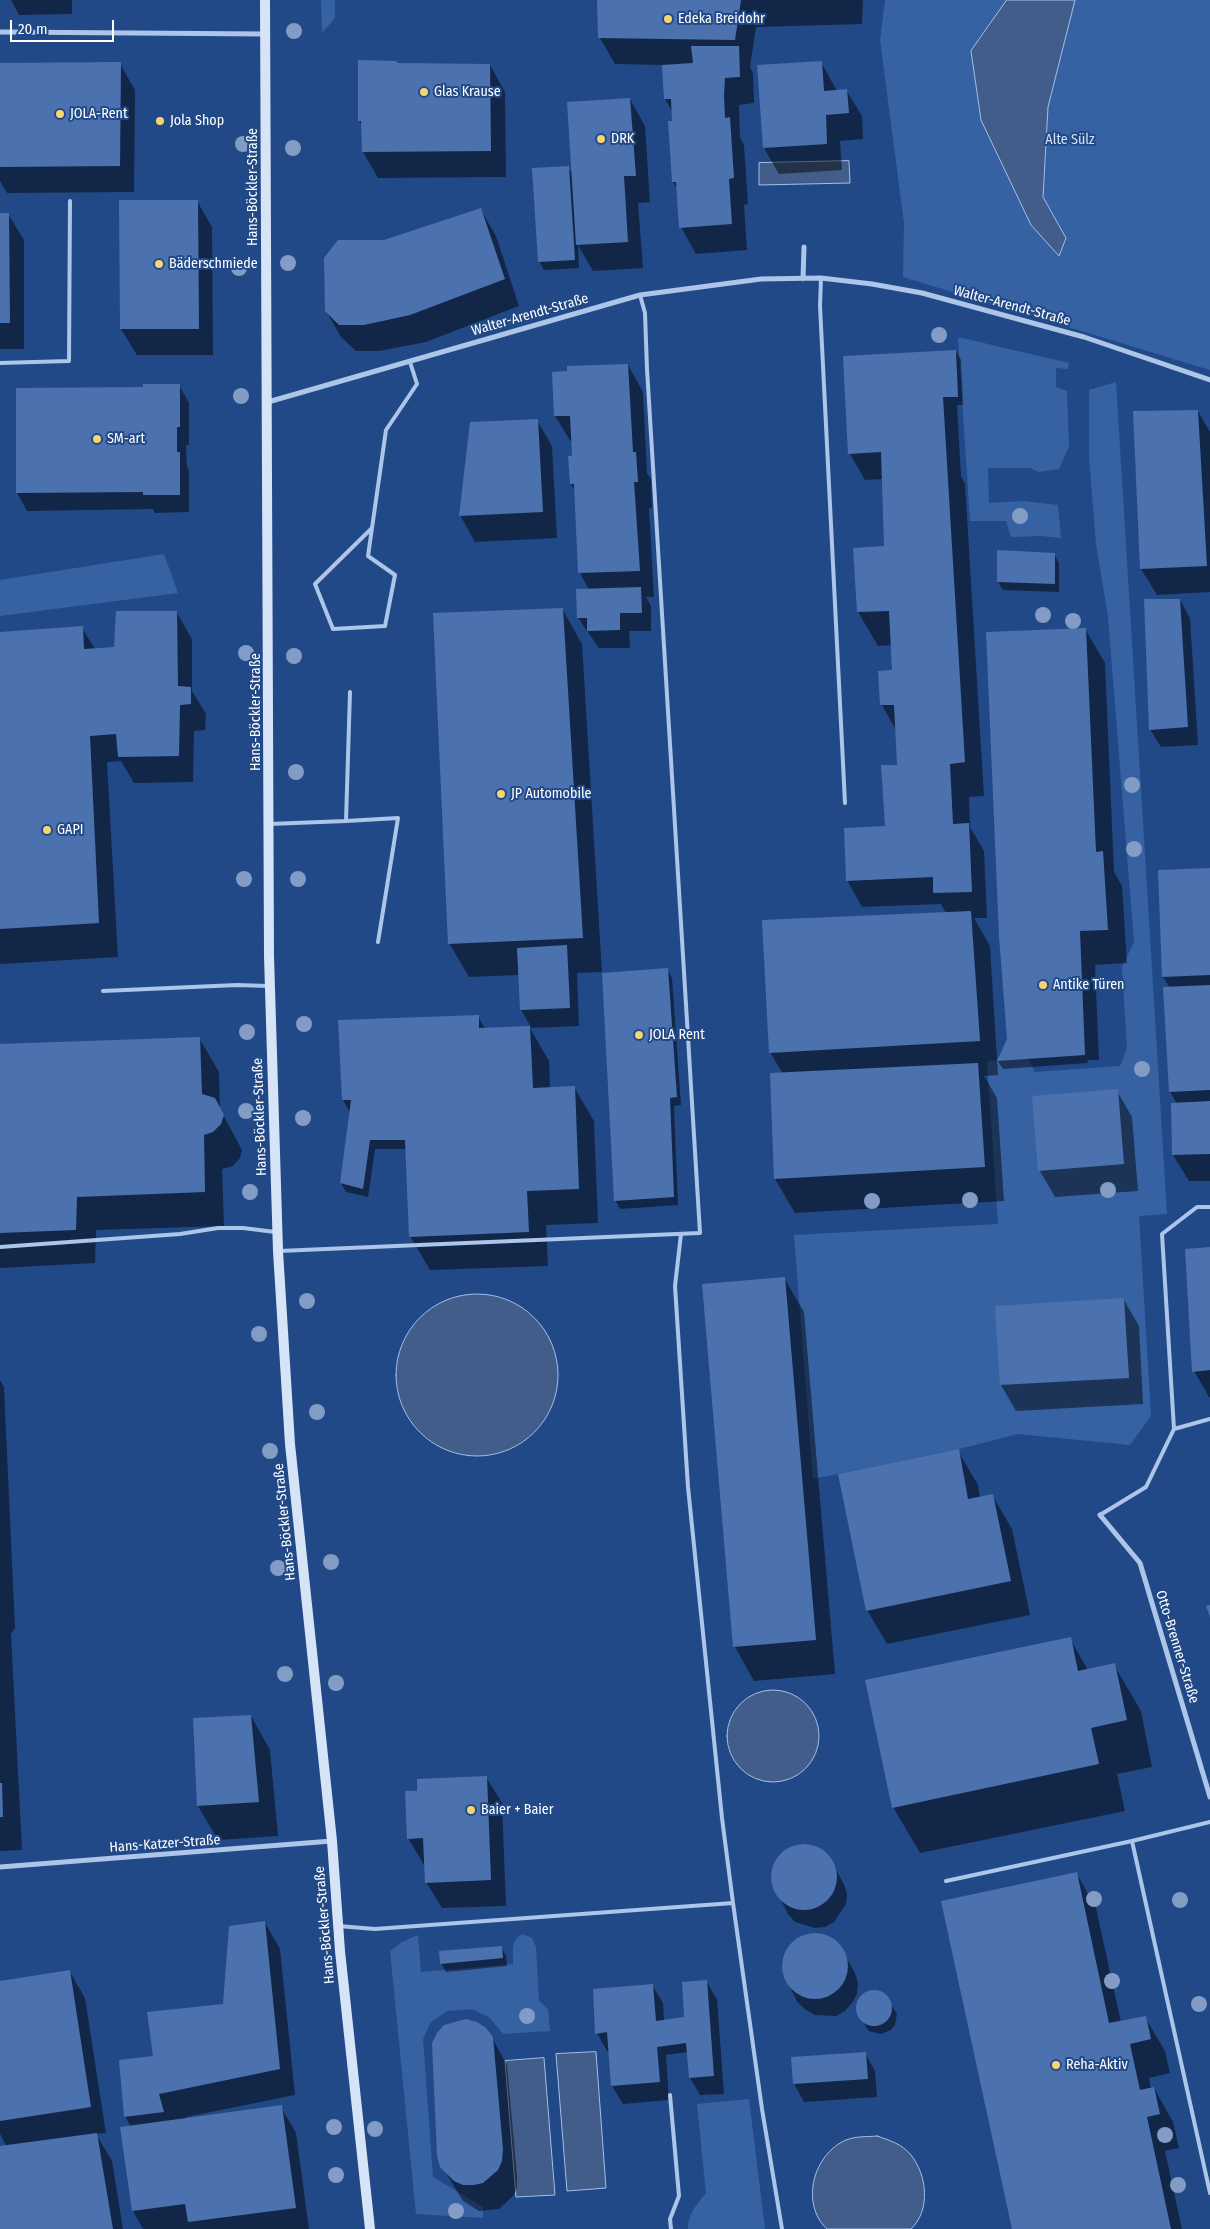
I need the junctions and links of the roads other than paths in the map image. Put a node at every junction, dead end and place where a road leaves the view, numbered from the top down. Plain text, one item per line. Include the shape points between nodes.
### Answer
1 (265, 0) edge
2 (0, 32) edge
3 (265, 34) junction
4 (70, 201) dead end
5 (804, 247) dead end
6 (803, 278) junction
7 (820, 278) junction
8 (640, 295) junction
9 (410, 362) junction
10 (0, 363) edge
11 (1210, 380) edge
12 (268, 402) junction
13 (372, 528) junction
14 (350, 692) dead end
15 (845, 803) dead end
16 (346, 821) junction
17 (269, 824) junction
18 (378, 942) dead end
19 (270, 986) junction
20 (102, 991) dead end
21 (1210, 1207) edge
22 (278, 1232) junction
23 (681, 1234) junction
24 (0, 1247) edge
25 (278, 1251) junction
26 (1210, 1419) edge
27 (1174, 1429) junction
28 (1100, 1514) joint
29 (1210, 1797) edge
30 (1210, 1822) edge
31 (332, 1841) junction
32 (1132, 1841) junction
33 (0, 1867) edge
34 (946, 1881) dead end
35 (733, 1903) junction
36 (338, 1926) junction
37 (670, 2095) dead end
38 (1210, 2193) edge
39 (370, 2229) edge
40 (671, 2229) edge
41 (782, 2229) edge

1 - 3 street, Hans-Böckler-Straße
2 - 3 street
3 - 12 street, Hans-Böckler-Straße
4 - 10 lane via 69,361
5 - 6 street
6 - 7 street, Walter-Arendt-Straße
6 - 8 street, Walter-Arendt-Straße via 761,279
7 - 11 street, Walter-Arendt-Straße via 880,285 975,306 1084,337
7 - 15 lane
8 - 9 street, Walter-Arendt-Straße
8 - 23 lane via 645,313 700,1233
9 - 12 street, Walter-Arendt-Straße
9 - 13 lane via 417,384 386,430
12 - 17 street, Hans-Böckler-Straße
13 - 13 lane via 368,556 395,575 385,626 334,629 315,584
14 - 16 lane
16 - 17 lane
16 - 18 lane via 398,818
17 - 19 street, Hans-Böckler-Straße
19 - 20 lane
19 - 22 street, Hans-Böckler-Straße
21 - 27 lane via 1197,1207 1162,1234
22 - 24 lane via 218,1228 180,1234
22 - 25 street, Hans-Böckler-Straße
23 - 25 lane
23 - 35 lane via 675,1286 688,1488
25 - 31 street, Hans-Böckler-Straße via 290,1444
26 - 27 lane
27 - 28 lane via 1146,1488
28 - 29 street, Otto-Brenner-Straße via 1140,1563
30 - 32 lane
31 - 33 street, Hans-Katzer-Straße
31 - 36 street, Hans-Böckler-Straße
32 - 34 lane
32 - 38 lane
35 - 36 lane via 375,1929
35 - 41 lane
36 - 39 street, Hans-Böckler-Straße
37 - 40 lane via 679,2196 670,2219

